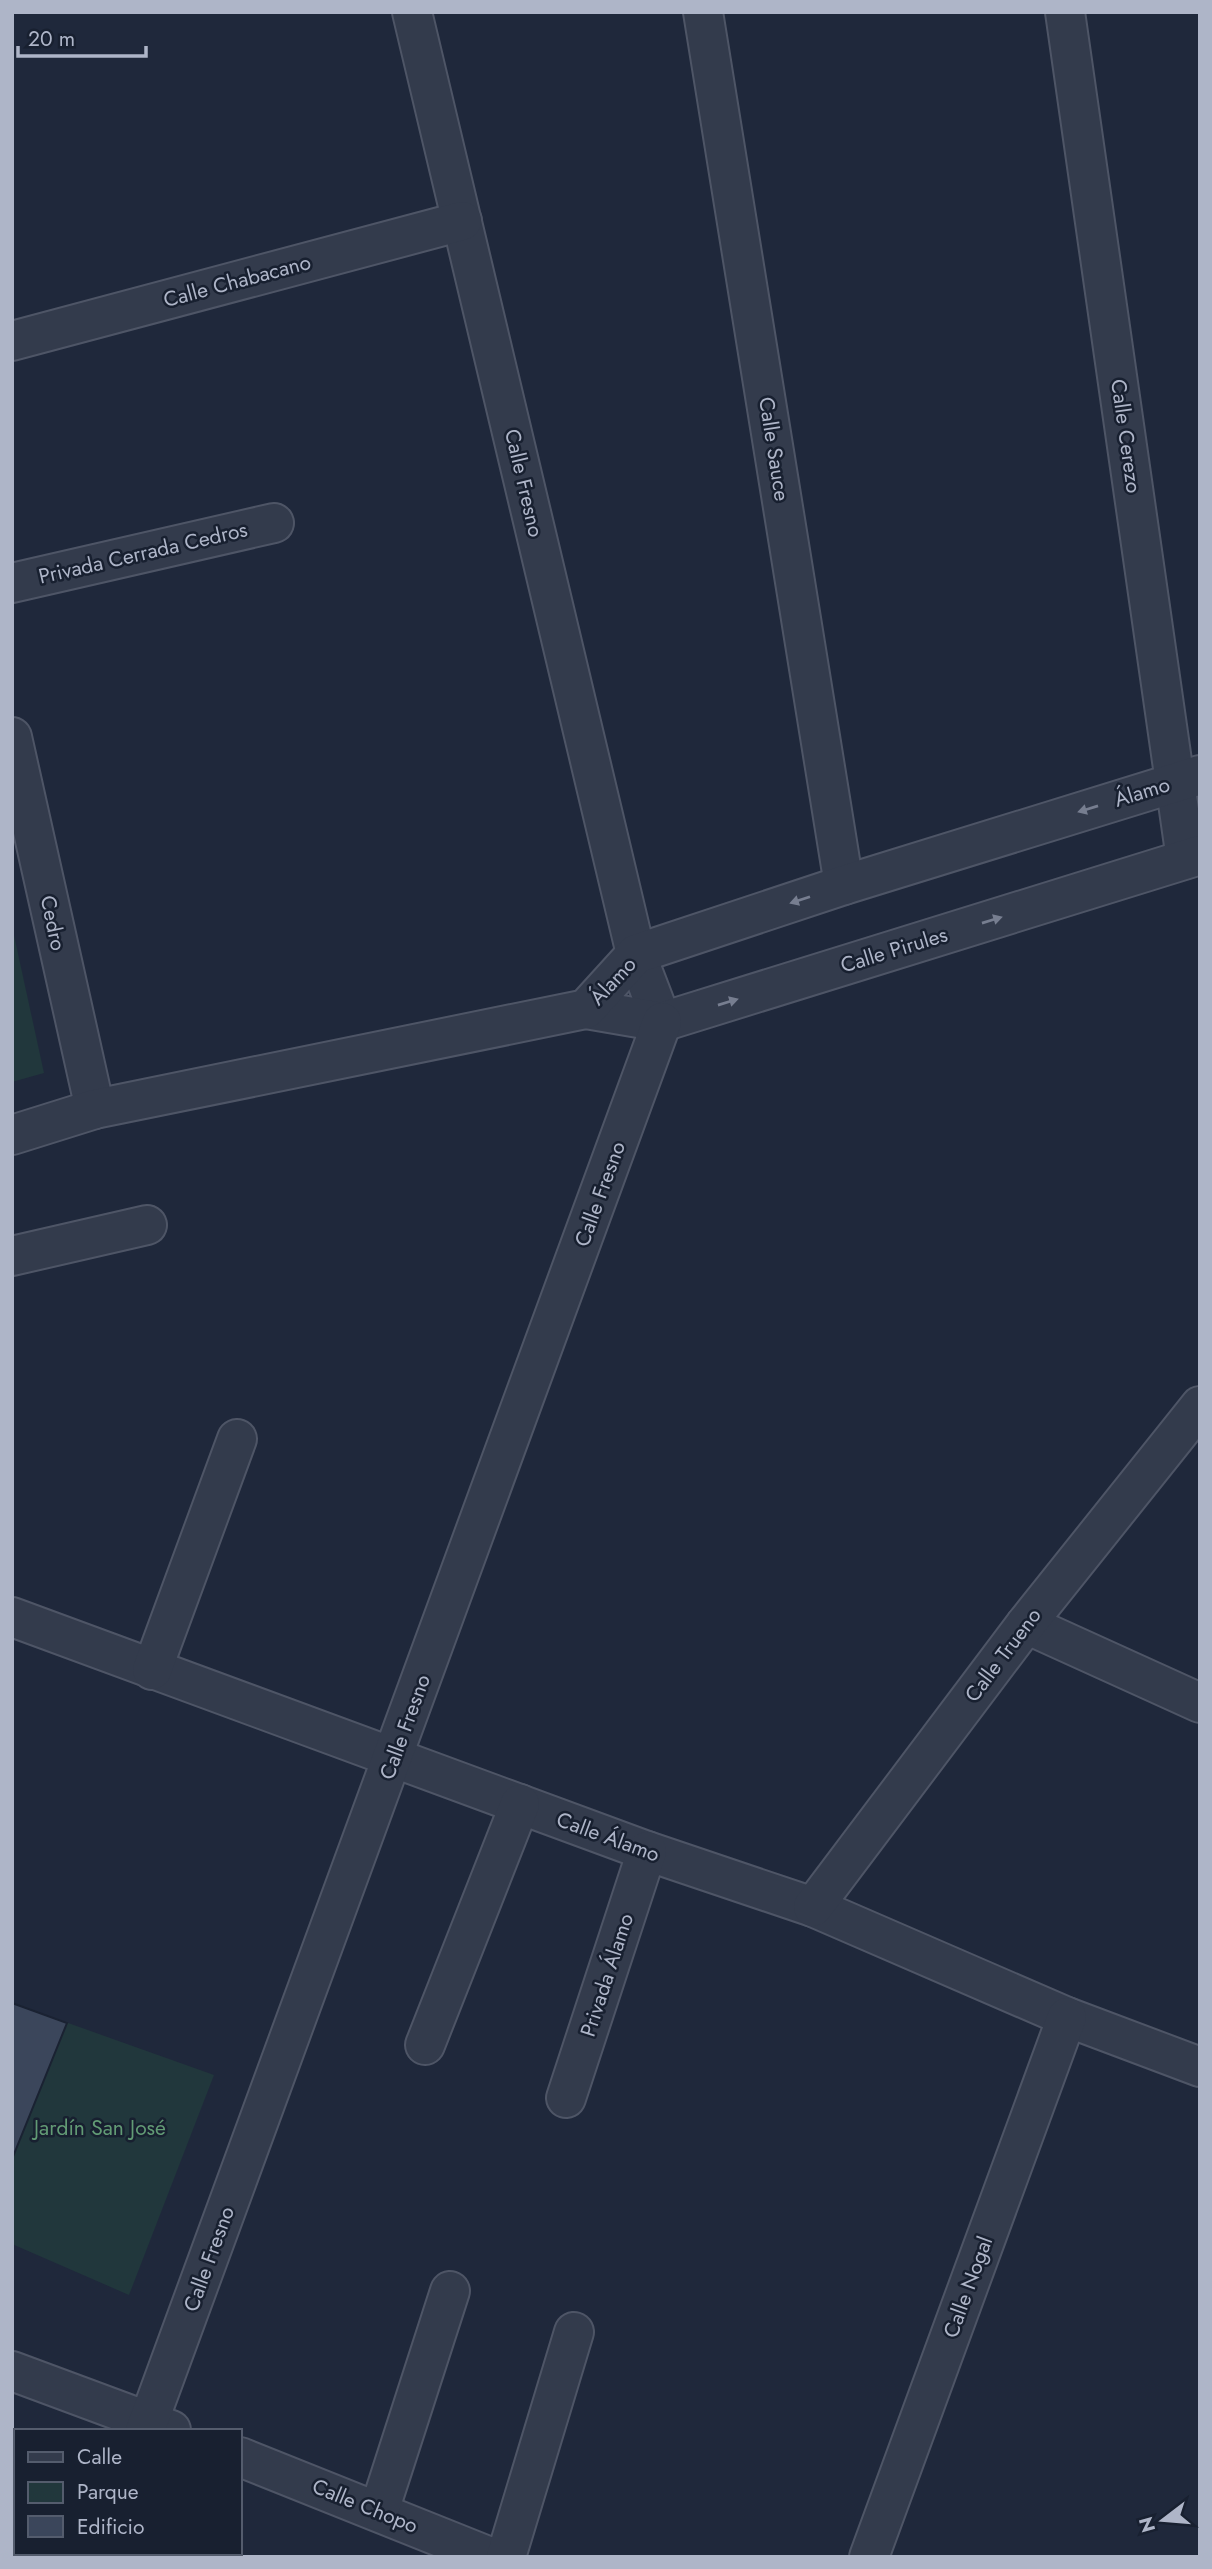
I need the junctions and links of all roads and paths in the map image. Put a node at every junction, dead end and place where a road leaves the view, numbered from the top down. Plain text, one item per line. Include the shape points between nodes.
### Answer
1 (412, 12) edge
2 (703, 12) edge
3 (1065, 12) edge
4 (462, 221) junction
5 (12, 341) edge
6 (274, 523) dead end
7 (12, 583) edge
8 (12, 737) edge
9 (1187, 779) edge
10 (1193, 857) edge
11 (844, 885) junction
12 (636, 954) junction
13 (586, 1009) junction
14 (662, 1022) junction
15 (95, 1109) junction
16 (12, 1135) edge
17 (147, 1225) dead end
18 (12, 1256) edge
19 (1200, 1406) edge
20 (237, 1439) dead end
21 (12, 1616) edge
22 (1026, 1624) junction
23 (152, 1670) junction
24 (1200, 1703) edge
25 (394, 1759) junction
26 (520, 1804) junction
27 (647, 1851) junction
28 (813, 1907) junction
29 (1067, 2017) junction
30 (425, 2045) dead end
31 (1200, 2067) edge
32 (566, 2098) dead end
33 (450, 2291) dead end
34 (574, 2332) dead end
35 (12, 2371) edge
36 (155, 2428) edge
37 (242, 2458) edge
38 (379, 2511) junction
39 (490, 2557) edge
40 (506, 2557) edge
41 (869, 2557) edge

1 - 4 street, Calle Fresno
2 - 11 street, Calle Sauce
3 - 9 street, Calle Cerezo
4 - 5 street, Calle Chabacano
4 - 12 street, Calle Fresno
6 - 7 street, Privada Cerrada Cedros
8 - 15 street, Cedro
9 - 10 street, Calle Cerezo
9 -> 11 street, Álamo
14 -> 10 street, Calle Pirules
11 -> 12 street, Álamo
12 - 13 street, Álamo
12 - 14 street, Calle Fresno
13 - 14 street, Calle Pirules
13 - 15 street, Álamo
14 - 25 street, Calle Fresno
15 - 16 street, Álamo
17 - 18 street
19 - 22 street, Calle Trueno
20 - 23 street
21 - 23 street, Calle Álamo
22 - 24 street
22 - 28 street, Calle Trueno
23 - 25 street, Calle Álamo
25 - 26 street, Calle Álamo
25 - 36 street, Calle Fresno
26 - 27 street, Calle Álamo
26 - 30 street
27 - 28 street, Calle Álamo
27 - 32 street, Privada Álamo
28 - 29 street, Calle Álamo
29 - 31 street, Calle Álamo
29 - 41 street, Calle Nogal
33 - 38 street
34 - 40 street
35 - 36 street
37 - 38 street, Calle Chopo
38 - 39 street, Calle Chopo

